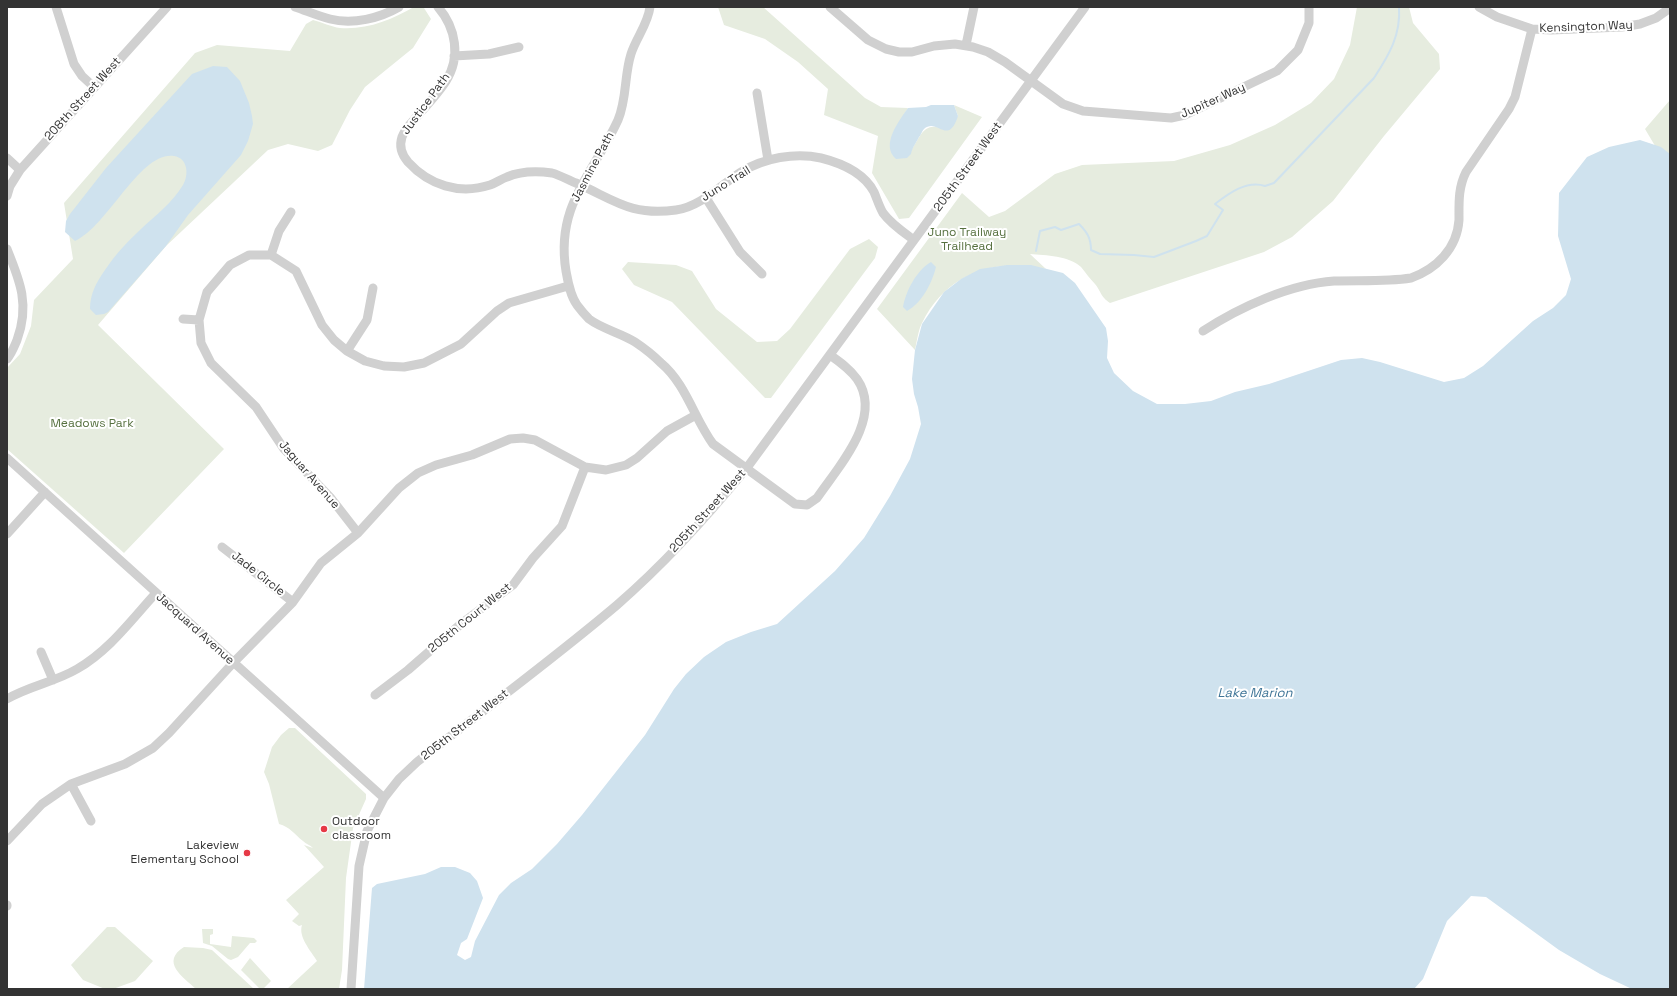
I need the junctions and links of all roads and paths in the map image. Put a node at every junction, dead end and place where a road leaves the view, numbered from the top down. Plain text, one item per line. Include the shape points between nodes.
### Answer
1 (56, 7) edge
2 (167, 7) edge
3 (295, 7) edge
4 (399, 7) edge
5 (438, 7) edge
6 (650, 7) edge
7 (830, 7) edge
8 (974, 7) edge
9 (1086, 7) edge
10 (1309, 7) edge
11 (1478, 7) edge
12 (1670, 8) edge
13 (1532, 29) junction
14 (519, 46) dead end
15 (966, 46) junction
16 (454, 56) junction
17 (1031, 81) junction
18 (94, 87) junction
19 (757, 93) dead end
20 (7, 158) edge
21 (768, 160) junction
22 (20, 170) junction
23 (580, 185) junction
24 (7, 196) edge
25 (706, 198) junction
26 (291, 212) dead end
27 (914, 240) junction
28 (7, 249) edge
29 (271, 255) junction
30 (762, 274) dead end
31 (568, 286) junction
32 (373, 288) dead end
33 (183, 319) dead end
34 (199, 320) junction
35 (1203, 331) dead end
36 (347, 351) junction
37 (830, 354) junction
38 (7, 359) edge
39 (696, 415) junction
40 (7, 458) edge
41 (585, 467) junction
42 (746, 469) junction
43 (44, 492) junction
44 (358, 533) junction
45 (7, 534) edge
46 (222, 547) dead end
47 (156, 593) junction
48 (293, 602) junction
49 (41, 652) dead end
50 (233, 663) junction
51 (53, 680) junction
52 (375, 695) dead end
53 (7, 699) edge
54 (70, 784) junction
55 (384, 798) junction
56 (91, 820) dead end
57 (8, 840) edge
58 (351, 989) edge

1 - 18 street via 74,64
2 - 18 street, 208th Street West
3 - 4 street via 331,20 347,21 374,17
5 - 16 street, Justice Path via 452,29
6 - 23 street, Jasmine Path via 647,21 636,40 629,61 620,114
7 - 15 street, Jupiter Way via 862,36 886,49 912,52 945,45
8 - 15 street
9 - 17 street, 205th Street West
10 - 17 street, Jupiter Way via 1309,22 1298,50 1277,71 1185,115 1171,118 1083,111 1063,104
11 - 13 street, Kensington Way via 1497,17
12 - 13 street, Kensington Way via 1656,18 1622,27
13 - 35 street via 1515,98 1461,182 1457,231 1441,260 1426,272 1411,278 1333,282 1301,287 1232,313
14 - 16 street via 489,54
15 - 17 street, Jupiter Way via 996,56
16 - 23 street, Justice Path via 446,82 402,138 402,151 409,163 432,181 453,188 479,188 526,172 553,174
17 - 27 street, 205th Street West
18 - 22 street, 208th Street West
19 - 21 street
20 - 22 street
21 - 25 street, Juno Trail via 741,172
21 - 27 street, Juno Trail via 803,156 820,158 847,168 866,181 873,190 882,212
22 - 24 street, 208th Street West
23 - 25 street, Juno Trail via 621,206 647,212 678,210
23 - 31 street, Jasmine Path via 565,235
25 - 30 street via 740,252
26 - 29 street via 279,231
27 - 37 street, 205th Street West
28 - 38 street via 20,281 24,302 22,328
29 - 34 street, Jaguar Avenue via 249,255 230,265 207,292
29 - 36 street via 296,271 322,325
31 - 36 street via 509,303 461,344 424,363 404,367 384,366 365,361
31 - 39 street, Jasmine Path via 576,304 589,318 635,342 662,363 680,385
32 - 36 street via 367,320
33 - 34 street
34 - 44 street, Jaguar Avenue via 201,343 211,363 256,407 284,449 330,498
37 - 42 street, 205th Street West
37 - 42 street, Jasmine Path via 849,368 858,381 865,397 866,414 858,437 817,498 807,505 795,504
39 - 41 street via 667,431 626,465 606,470
39 - 42 street, Jasmine Path via 713,444
40 - 43 street, Jacquard Avenue
41 - 44 street via 535,440 510,439 436,465 418,474 399,488
41 - 52 street, 205th Court West via 562,526 512,585
42 - 55 street, 205th Street West via 661,564 617,604 417,762
43 - 45 street
43 - 47 street, Jacquard Avenue
44 - 48 street via 320,563
46 - 48 street, Jade Circle
47 - 50 street, Jacquard Avenue
47 - 51 street via 99,654 77,670
48 - 50 street
49 - 51 street
50 - 54 street via 152,748 125,764
50 - 55 street, Jacquard Avenue
51 - 53 street via 20,691
54 - 56 street
54 - 57 street via 42,804
55 - 58 street, 205th Street West via 367,831 359,866

